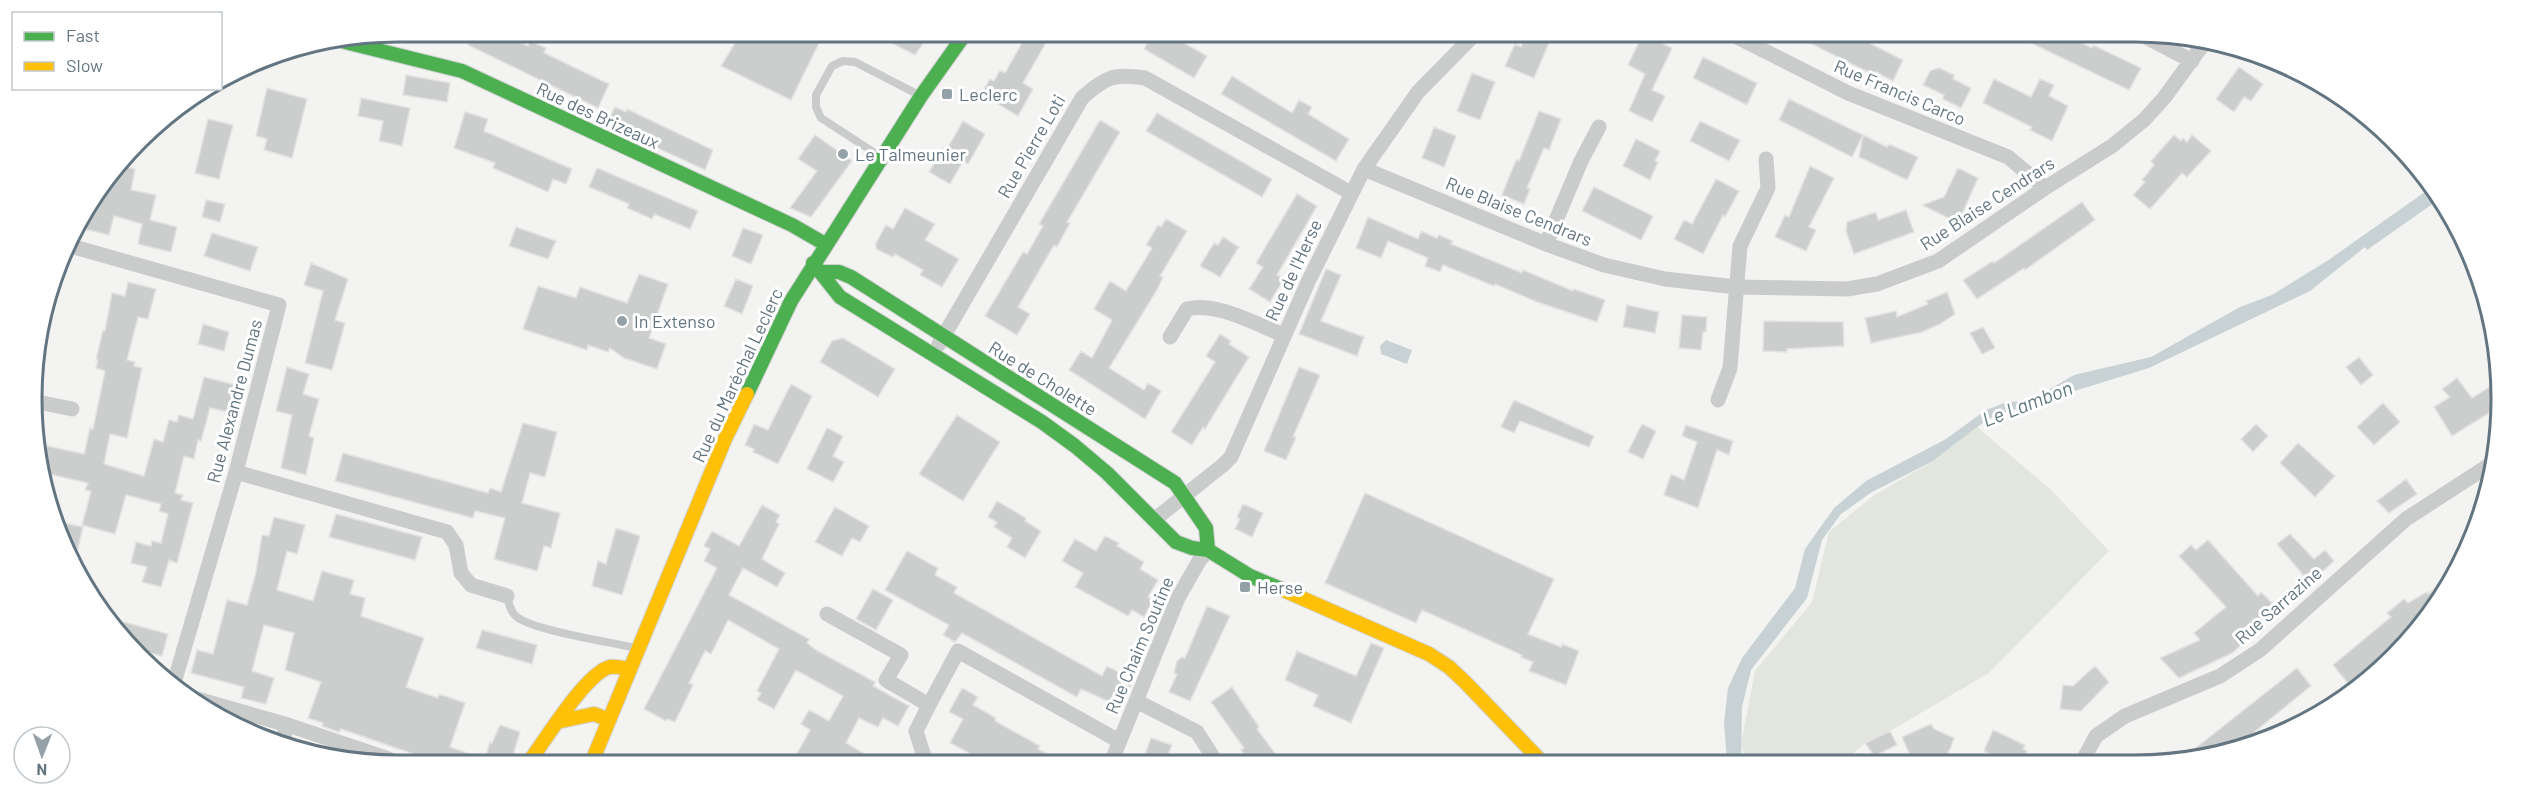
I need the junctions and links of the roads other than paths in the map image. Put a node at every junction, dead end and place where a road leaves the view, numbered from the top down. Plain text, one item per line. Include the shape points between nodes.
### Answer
1 (959, 42) edge
2 (1467, 42) edge
3 (1749, 42) edge
4 (2158, 43) edge
5 (356, 45) edge
6 (2201, 48) edge
7 (2192, 61) junction
8 (921, 96) junction
9 (1599, 127) dead end
10 (882, 158) junction
11 (1766, 159) dead end
12 (1364, 169) junction
13 (2044, 188) junction
14 (1351, 193) junction
15 (825, 244) junction
16 (1546, 244) junction
17 (76, 248) edge
18 (818, 267) junction
19 (1736, 287) junction
20 (1284, 335) junction
21 (943, 336) junction
22 (1170, 337) dead end
23 (932, 355) junction
24 (1718, 400) dead end
25 (42, 403) edge
26 (72, 409) dead end
27 (2484, 469) edge
28 (236, 472) junction
29 (1184, 494) junction
30 (1154, 520) junction
31 (1208, 550) junction
32 (507, 596) joint
33 (827, 614) dead end
34 (638, 648) junction
35 (629, 669) junction
36 (176, 677) edge
37 (1136, 701) junction
38 (215, 704) edge
39 (929, 705) junction
40 (609, 720) junction
41 (561, 721) junction
42 (288, 725) junction
43 (284, 736) edge
44 (1119, 741) junction
45 (374, 754) edge
46 (534, 755) edge
47 (595, 755) edge
48 (923, 755) edge
49 (1114, 755) edge
50 (1212, 755) edge
51 (1535, 755) edge
52 (2086, 755) edge

1 - 8 street, Rue du Maréchal Leclerc
2 - 12 street, Rue de l'Herse via 1418,92
3 - 13 street, Rue Francis Carco via 1848,93 2008,157
4 - 7 street
5 - 15 street, Rue des Brizeaux via 462,72 782,220
6 - 7 street, Rue Blaise Cendrars
7 - 13 street, Rue Blaise Cendrars via 2136,126 2112,146
8 - 10 street, Rue du Maréchal Leclerc
8 - 10 lane via 855,62 843,61 832,66 816,95 821,118
9 - 16 street
10 - 15 street, Rue du Maréchal Leclerc
11 - 19 street via 1768,188 1740,246
12 - 14 street, Rue de l'Herse
12 - 16 street, Rue Blaise Cendrars
13 - 19 street, Rue Blaise Cendrars via 1938,261 1877,284 1846,289
14 - 20 street, Rue de l'Herse
14 - 21 street, Rue Pierre Loti via 1144,78 1121,74 1103,80 1082,98
15 - 18 street, Rue du Maréchal Leclerc
16 - 19 street, Rue Blaise Cendrars via 1604,265 1665,279
17 - 28 street, Rue Alexandre Dumas via 279,305
18 - 21 street, Rue de Cholette via 851,277
18 - 23 street via 840,297
18 - 34 street, Rue du Maréchal Leclerc via 791,301 725,439
19 - 24 street via 1730,368
20 - 22 street via 1199,306 1187,309
20 - 29 street, Rue de l'Herse via 1231,456
21 - 23 street, Rue Pierre Loti
21 - 29 street, Rue de Cholette via 1163,475
23 - 30 street via 1075,446
25 - 26 street
27 - 52 street, Rue Sarrazine via 2406,519 2260,650 2220,676 2125,716 2096,736
28 - 32 street via 447,532 456,545 461,573 471,585
28 - 36 street, Rue Alexandre Dumas
29 - 30 street, Rue de l'Herse
29 - 31 street, Rue de Cholette via 1206,528
30 - 31 street via 1176,542
31 - 37 street, Rue Chaim Soutine via 1178,598
31 - 51 street via 1251,576 1439,660
32 - 34 lane via 516,617 533,625
33 - 39 street via 901,655 886,680
34 - 35 street, Rue du Maréchal Leclerc
35 - 40 street, Rue du Maréchal Leclerc
35 - 41 street via 611,667 600,672 587,683
37 - 44 street, Rue Chaim Soutine
37 - 50 street via 1197,732
38 - 42 street
39 - 44 street via 958,651
39 - 48 street via 916,731
40 - 41 street via 594,714
40 - 47 street, Rue du Maréchal Leclerc
41 - 46 street
42 - 43 street
42 - 45 street
44 - 49 street, Rue Chaim Soutine

